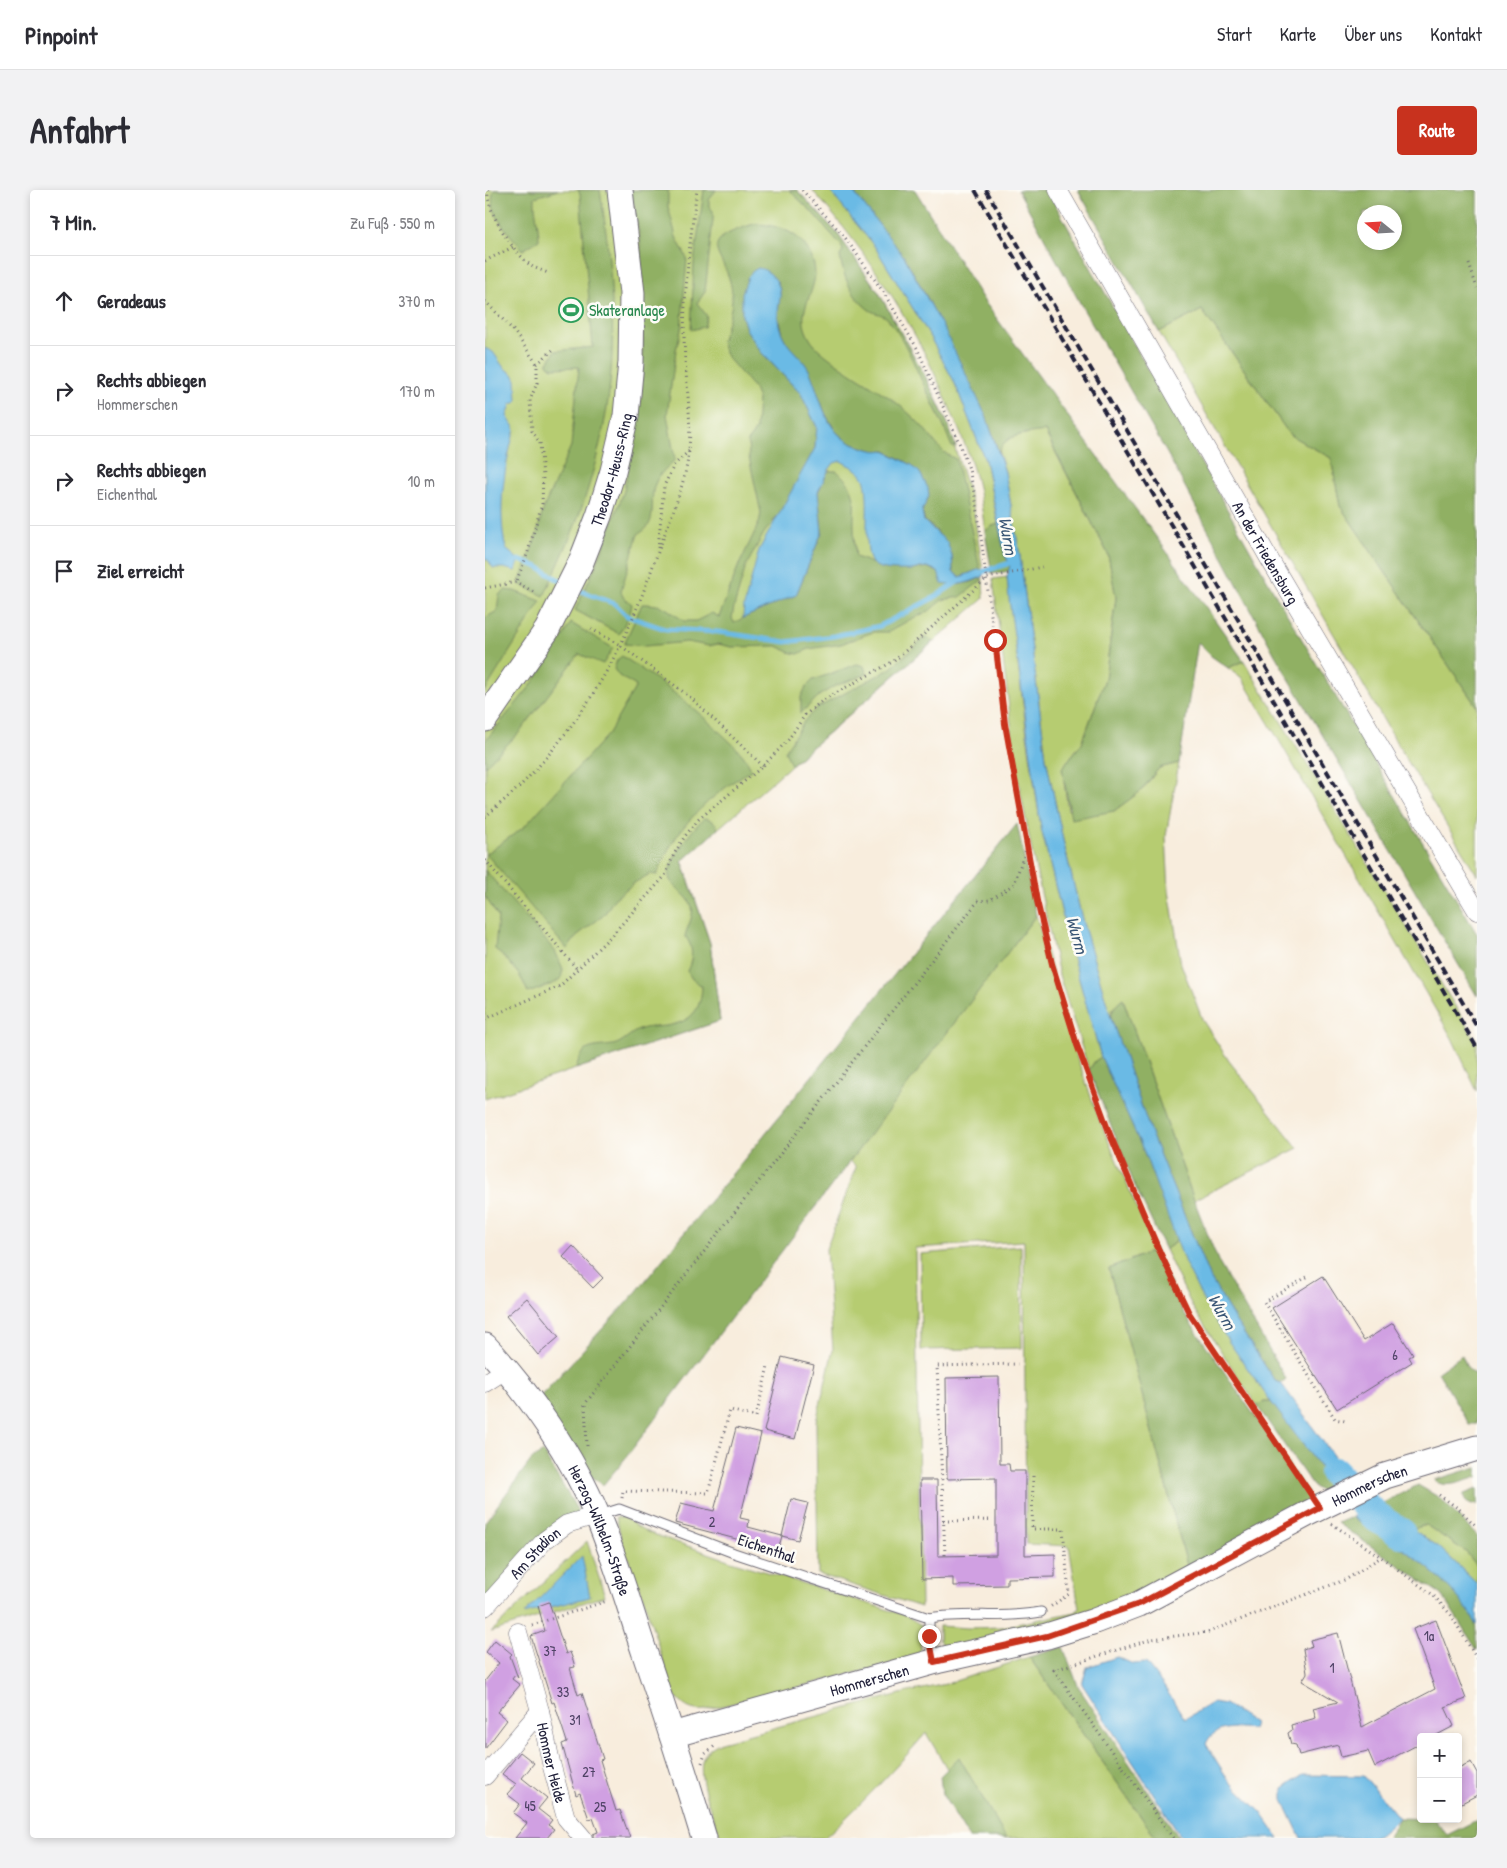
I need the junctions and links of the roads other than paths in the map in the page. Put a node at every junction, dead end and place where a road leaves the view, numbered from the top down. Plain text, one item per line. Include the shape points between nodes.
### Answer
1 (619, 190) edge
2 (1057, 190) edge
3 (485, 720) edge
4 (1477, 911) edge
5 (485, 1346) edge
6 (507, 1369) junction
7 (485, 1383) edge
8 (1477, 1448) edge
9 (608, 1512) junction
10 (485, 1607) edge
11 (1041, 1612) road end
12 (929, 1618) junction
13 (518, 1632) road end
14 (934, 1662) junction
15 (540, 1711) junction
16 (672, 1736) junction
17 (485, 1776) edge
18 (583, 1838) edge
19 (704, 1838) edge

1 - 3 main road, Theodor-Heuss-Ring via 632,293 631,362 625,416 613,471 581,562 547,630
2 - 4 street, An der Friedensburg
5 - 6 main road, Herzog-Wilhelm-Straße
6 - 7 street
6 - 9 main road, Herzog-Wilhelm-Straße
8 - 14 main road, Hommerschen via 1385,1476 1139,1604 1047,1636
9 - 10 street, Am Stadion via 567,1524 545,1540
9 - 12 lane, Eichenthal via 665,1528
9 - 16 main road, Herzog-Wilhelm-Straße via 625,1596
11 - 12 lane, Eichenthal via 1020,1616
12 - 14 lane
13 - 15 street, Hommer Heide
14 - 16 main road, Hommerschen
15 - 17 street, Hommer Heide
15 - 18 street, Hommer Heide via 566,1818
16 - 19 main road, Herzog-Wilhelm-Straße

